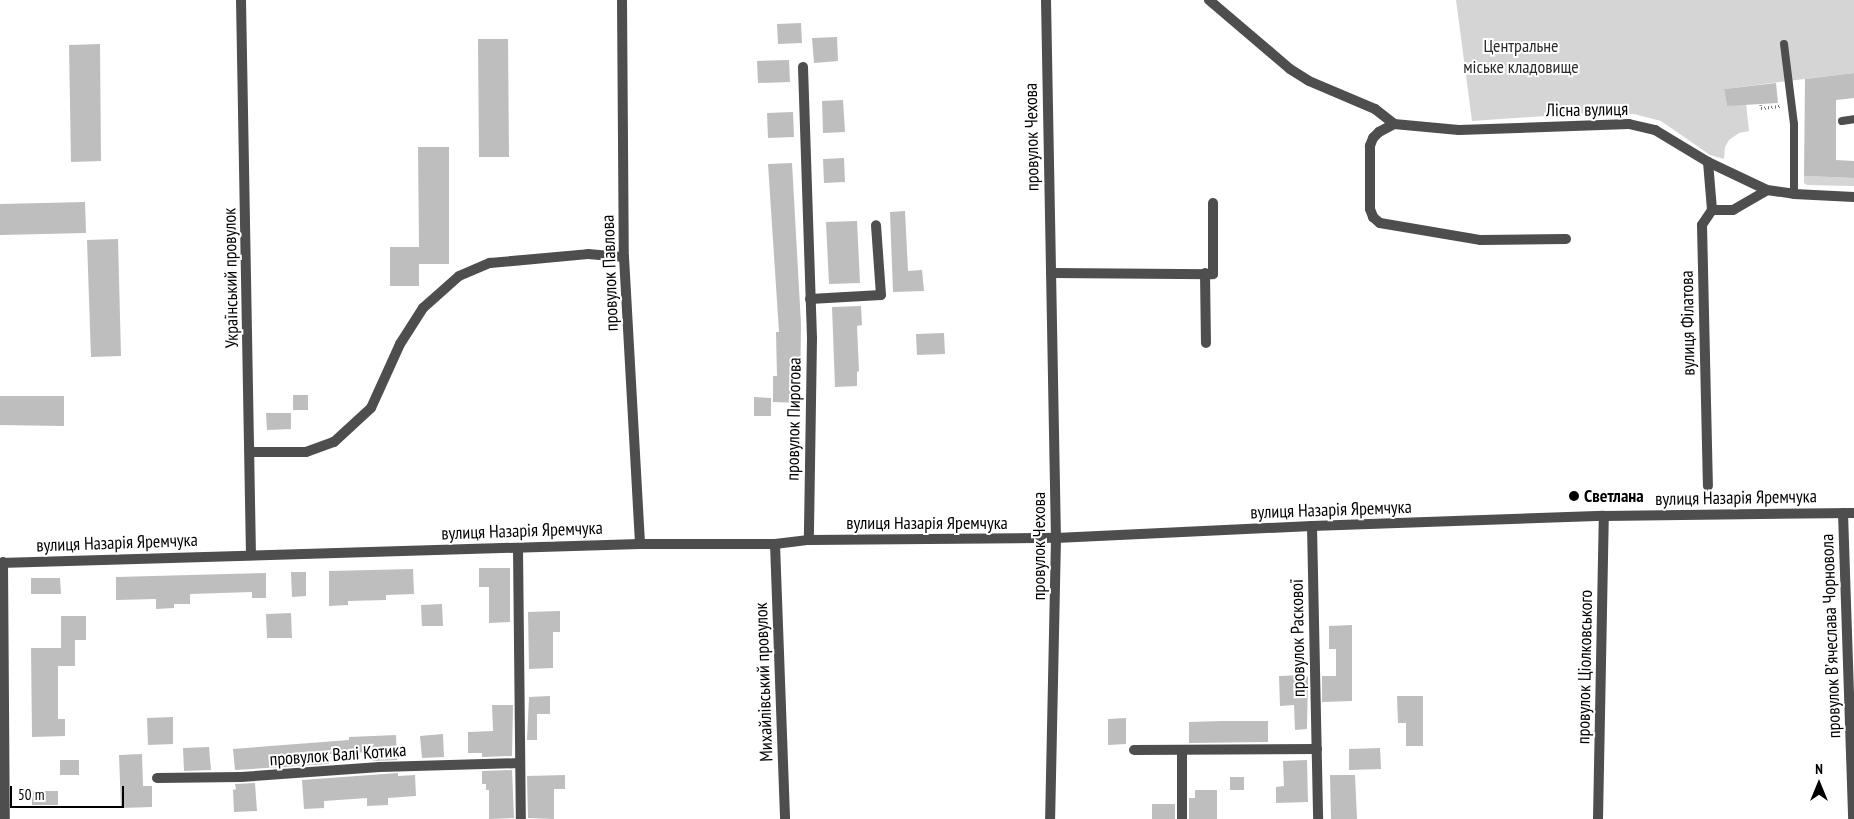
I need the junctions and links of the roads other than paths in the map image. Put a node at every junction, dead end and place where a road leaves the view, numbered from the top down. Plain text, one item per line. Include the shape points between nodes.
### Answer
1 (241, 0) edge
2 (622, 0) edge
3 (1046, 0) edge
4 (1209, 0) edge
5 (1784, 44) dead end
6 (803, 67) dead end
7 (1854, 119) edge
8 (1842, 120) dead end
9 (1394, 124) junction
10 (1708, 162) junction
11 (1767, 190) junction
12 (1794, 194) junction
13 (1854, 197) edge
14 (1213, 203) dead end
15 (1712, 210) junction
16 (876, 225) dead end
17 (1566, 240) dead end
18 (624, 257) junction
19 (1051, 273) junction
20 (1205, 274) junction
21 (810, 299) junction
22 (1206, 342) dead end
23 (251, 452) junction
24 (1708, 486) dead end
25 (1849, 513) edge
26 (1604, 516) junction
27 (1312, 526) junction
28 (1056, 538) junction
29 (809, 540) junction
30 (640, 544) junction
31 (775, 544) junction
32 (518, 548) junction
33 (251, 555) junction
34 (1, 562) edge
35 (1317, 749) junction
36 (1134, 750) dead end
37 (1182, 750) junction
38 (520, 763) junction
39 (157, 778) dead end
40 (5, 819) edge
41 (521, 819) edge
42 (785, 819) edge
43 (1050, 819) edge
44 (1182, 819) edge
45 (1318, 819) edge
46 (1598, 819) edge
47 (1853, 819) edge

1 - 23 street, Український провулок
2 - 18 street, провулок Павлова
3 - 19 street, провулок Чехова
4 - 9 street via 1290,69 1308,81 1375,109
5 - 12 lane via 1792,105
6 - 21 street, провулок Пирогова
7 - 8 lane
9 - 10 street, Лісна вулиця via 1459,130 1629,124 1655,130
9 - 17 street via 1379,132 1370,146 1370,209 1380,223 1480,240
10 - 11 street, Лісна вулиця
10 - 15 street, вулиця Філатова
11 - 12 street, Лісна вулиця
11 - 15 street via 1733,210
12 - 13 street, Лісна вулиця
14 - 20 street via 1213,274
15 - 24 street, вулиця Філатова via 1702,225
16 - 21 street via 881,295
18 - 23 street via 588,254 490,263 459,276 423,308 400,344 370,408 334,442 306,452
18 - 30 street, провулок Павлова
19 - 20 street
19 - 28 street, провулок Чехова
20 - 22 street
21 - 29 street, провулок Пирогова
23 - 33 street, Український провулок
25 - 26 street, вулиця Назарія Яремчука
25 - 47 street, провулок Вʼячеслава Чорновола
26 - 27 street, вулиця Назарія Яремчука
26 - 46 street, провулок Ціолковського
27 - 28 street, вулиця Назарія Яремчука
27 - 35 street, провулок Раскової
28 - 29 street, вулиця Назарія Яремчука
28 - 43 street, провулок Чехова
29 - 31 street, вулиця Назарія Яремчука
30 - 31 street, вулиця Назарія Яремчука
30 - 32 street, вулиця Назарія Яремчука
31 - 42 street, Михайлівський провулок
32 - 33 street, вулиця Назарія Яремчука
32 - 38 street
33 - 34 street, вулиця Назарія Яремчука
34 - 40 street
35 - 37 street
35 - 45 street, провулок Раскової
36 - 37 street
37 - 44 street
38 - 39 street, провулок Валі Котика
38 - 41 street

